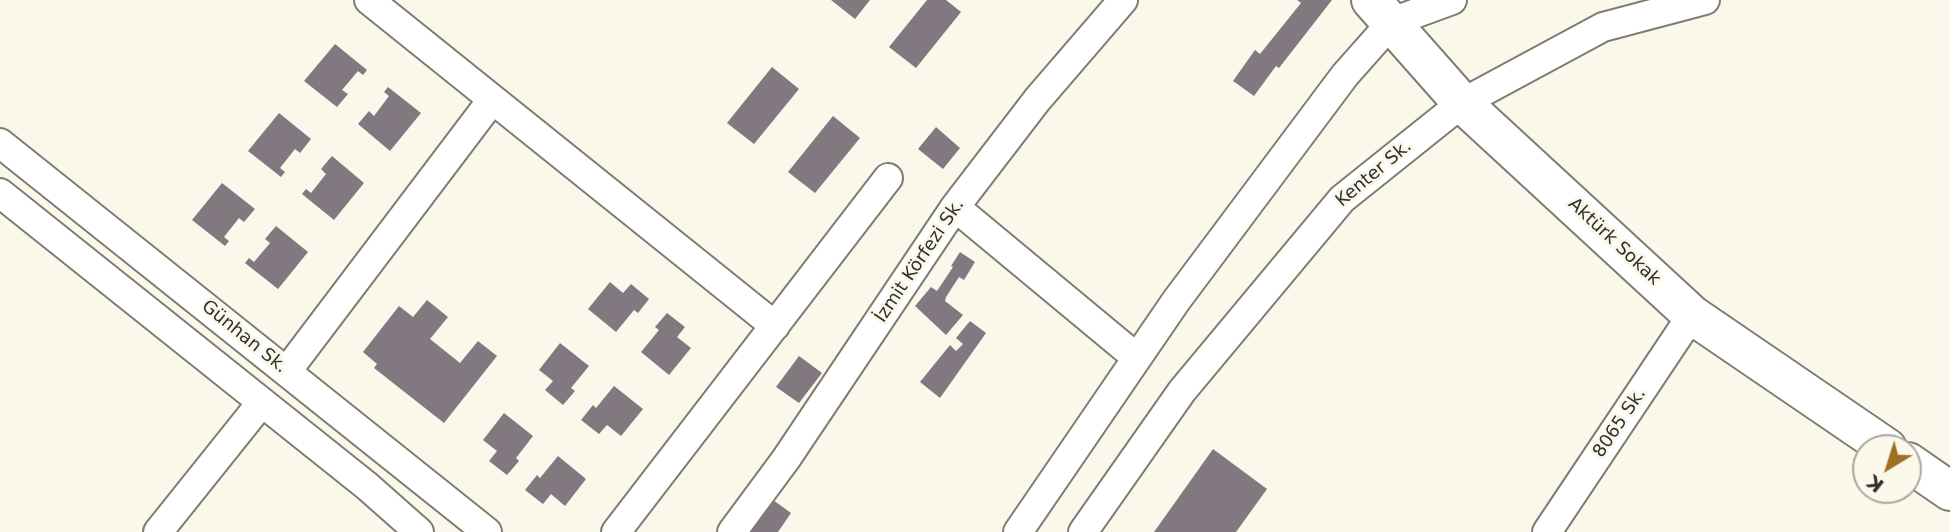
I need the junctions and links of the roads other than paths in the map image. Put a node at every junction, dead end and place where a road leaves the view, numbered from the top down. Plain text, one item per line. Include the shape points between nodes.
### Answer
1 (369, 0) edge
2 (1123, 0) edge
3 (1452, 0) edge
4 (1705, 0) edge
5 (1382, 11) edge
6 (492, 100) junction
7 (1462, 103) junction
8 (0, 144) edge
9 (888, 178) dead end
10 (0, 193) edge
11 (955, 207) junction
12 (1692, 315) junction
13 (775, 326) junction
14 (1137, 358) junction
15 (287, 371) junction
16 (262, 402) junction
17 (1866, 434) edge
18 (1922, 472) edge
19 (1950, 491) edge
20 (158, 532) edge
21 (419, 532) edge
22 (487, 532) edge
23 (616, 532) edge
24 (732, 532) edge
25 (1018, 532) edge
26 (1083, 532) edge
27 (1548, 532) edge

1 - 6 street
2 - 11 street, İzmit Körfezi Sk. via 1037,100
3 - 5 street
4 - 7 street, Kenter Sk. via 1603,27
5 - 7 street, Aktürk Sokak
5 - 14 street via 1345,75
6 - 13 street
6 - 15 street
7 - 12 street, Aktürk Sokak
7 - 26 street, Kenter Sk. via 1342,199 1182,391
8 - 15 street, Günhan Sk.
9 - 13 street
10 - 16 street
11 - 14 street
11 - 24 street, İzmit Körfezi Sk.
12 - 17 street, Aktürk Sokak
12 - 27 street, 8065 Sk.
13 - 23 street
14 - 25 street
15 - 22 street, Günhan Sk.
16 - 20 street
16 - 21 street
18 - 19 street

